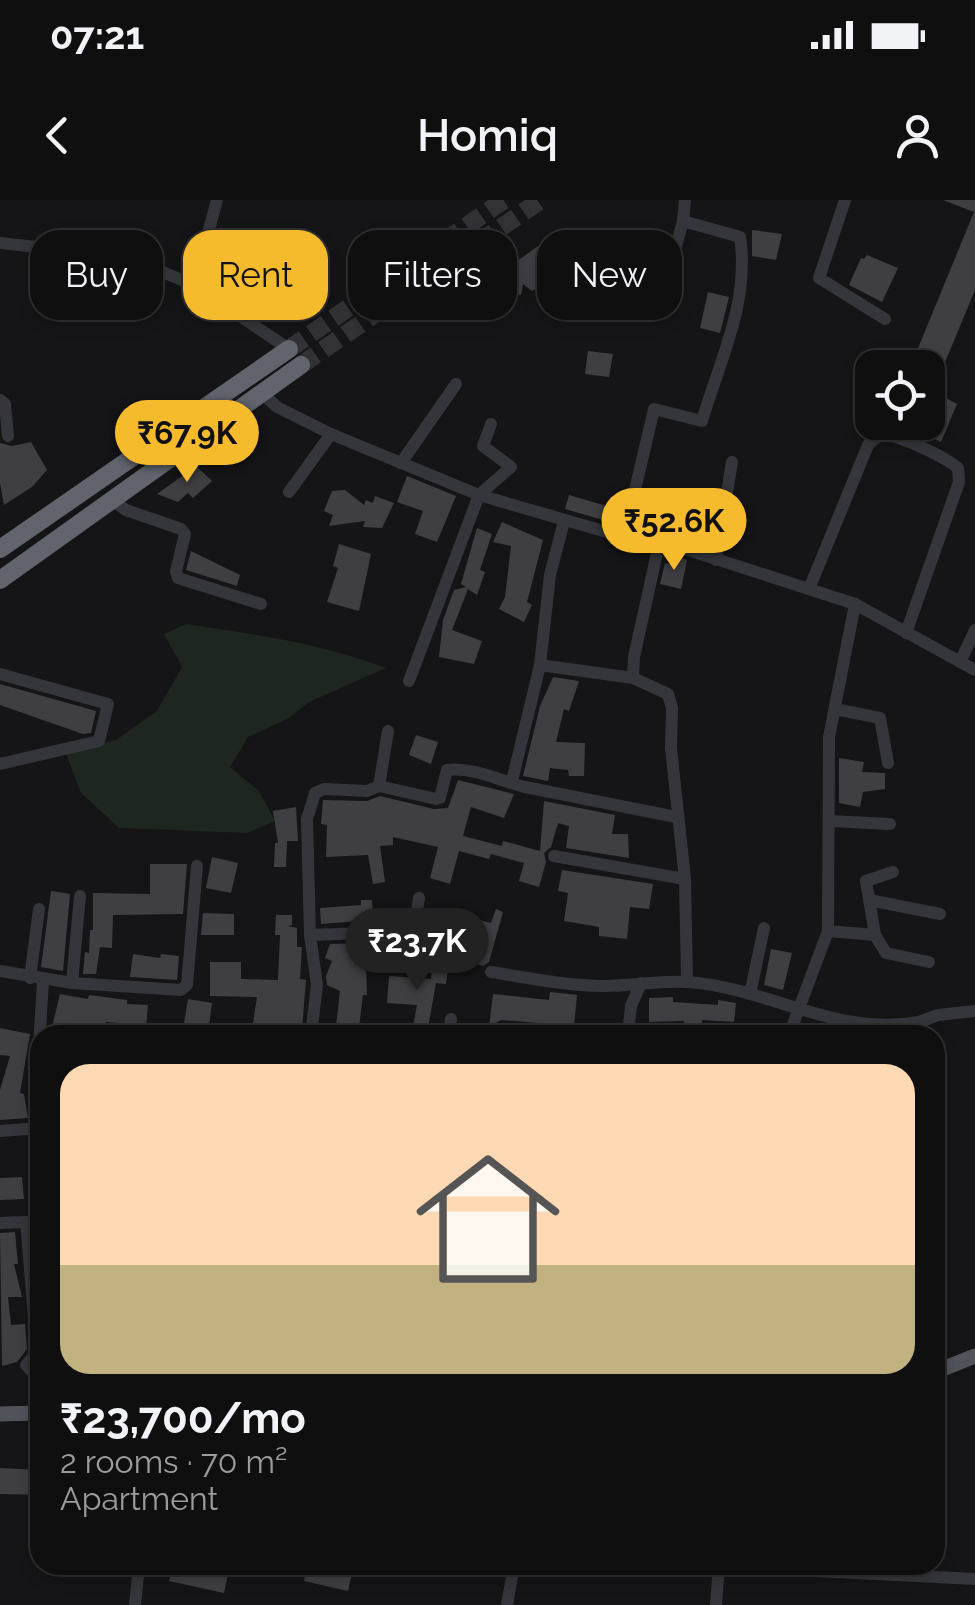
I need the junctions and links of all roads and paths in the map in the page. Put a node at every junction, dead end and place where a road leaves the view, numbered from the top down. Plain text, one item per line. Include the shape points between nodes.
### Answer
1 (217, 200) edge
2 (685, 200) edge
3 (845, 200) edge
4 (684, 221) junction
5 (209, 230) edge
6 (681, 230) edge
7 (0, 243) edge
8 (183, 280) edge
9 (886, 319) dead end
10 (248, 320) edge
11 (289, 349) joint
12 (302, 365) tunnel mouth
13 (456, 384) dead end
14 (263, 394) junction
15 (0, 400) edge
16 (491, 424) dead end
17 (330, 434) junction
18 (8, 436) dead end
19 (732, 462) dead end
20 (402, 463) junction
21 (288, 492) dead end
22 (479, 495) junction
23 (112, 500) junction
24 (564, 521) junction
25 (624, 536) junction
26 (659, 544) junction
27 (0, 549) edge
28 (716, 560) junction
29 (0, 580) edge
30 (809, 589) junction
31 (261, 604) dead end
32 (856, 604) junction
33 (975, 630) edge
34 (906, 633) junction
35 (960, 662) junction
36 (540, 665) junction
37 (975, 670) edge
38 (0, 674) edge
39 (633, 678) junction
40 (409, 681) dead end
41 (836, 710) junction
42 (388, 731) dead end
43 (888, 763) dead end
44 (0, 764) edge
45 (512, 781) junction
46 (379, 786) junction
47 (676, 817) junction
48 (829, 820) junction
49 (890, 824) dead end
50 (554, 856) dead end
51 (197, 866) dead end
52 (893, 872) dead end
53 (685, 879) junction
54 (80, 896) dead end
55 (419, 898) dead end
56 (869, 900) junction
57 (39, 909) dead end
58 (940, 914) dead end
59 (764, 928) dead end
60 (828, 931) junction
61 (875, 934) junction
62 (310, 935) junction
63 (929, 962) dead end
64 (0, 972) edge
65 (491, 972) dead end
66 (37, 980) junction
67 (641, 982) junction
68 (687, 982) junction
69 (72, 984) junction
70 (750, 994) junction
71 (800, 1010) junction
72 (975, 1012) edge
73 (451, 1020) dead end
74 (38, 1025) edge
75 (312, 1025) edge
76 (450, 1025) edge
77 (629, 1025) edge
78 (793, 1025) edge
79 (855, 1025) edge
80 (924, 1025) edge
81 (30, 1129) edge
82 (0, 1131) edge
83 (0, 1223) edge
84 (30, 1250) edge
85 (975, 1356) edge
86 (945, 1368) edge
87 (30, 1413) edge
88 (0, 1414) edge
89 (138, 1575) edge
90 (512, 1575) edge
91 (718, 1575) edge
92 (902, 1575) edge
93 (975, 1579) edge
94 (135, 1605) edge
95 (507, 1605) edge
96 (716, 1605) edge

1 - 5 street
2 - 4 street
3 - 9 street via 820,278
4 - 6 street
4 - 25 street via 740,236 740,302 702,421 654,409
7 - 8 street via 126,257
10 - 11 street
11 - 27 highway
12 - 14 highway
13 - 20 street
14 - 17 street
14 - 23 highway
15 - 18 street
16 - 22 street via 483,446 511,467
17 - 20 street
17 - 21 street
19 - 28 street
20 - 22 street
22 - 24 street
22 - 40 street
23 - 29 highway
23 - 31 street via 181,529 178,578
24 - 25 street
24 - 36 street
25 - 26 street
26 - 28 street
26 - 39 street
28 - 30 street
30 - 32 street
30 - 34 street via 877,436 946,458 958,468 959,482
32 - 34 street
32 - 41 street
33 - 35 street
34 - 35 street
35 - 37 street
36 - 39 street
36 - 45 street
38 - 44 street via 108,704 100,741
39 - 47 street via 668,694
41 - 43 street via 880,718
41 - 48 street
42 - 46 street
45 - 46 street via 447,770 436,799
45 - 47 street
46 - 62 street via 324,789 311,801
47 - 53 street
48 - 49 street
48 - 60 street
50 - 53 street
51 - 69 street via 187,986
52 - 56 street via 866,882
53 - 68 street
54 - 69 street
55 - 62 street via 410,928
56 - 58 street
56 - 61 street
57 - 66 street
59 - 70 street
60 - 61 street
60 - 71 street
61 - 63 street via 886,953
62 - 75 street via 317,985
64 - 66 street
65 - 67 street via 570,984
66 - 69 street
66 - 74 street
67 - 68 street
67 - 77 street
68 - 70 street
70 - 71 street
71 - 78 street
71 - 79 street
72 - 80 street via 938,1015
73 - 76 street
81 - 82 street
83 - 84 street via 26,1222
85 - 86 main road
87 - 88 main road
89 - 94 street
90 - 95 street
91 - 96 street
92 - 93 street

